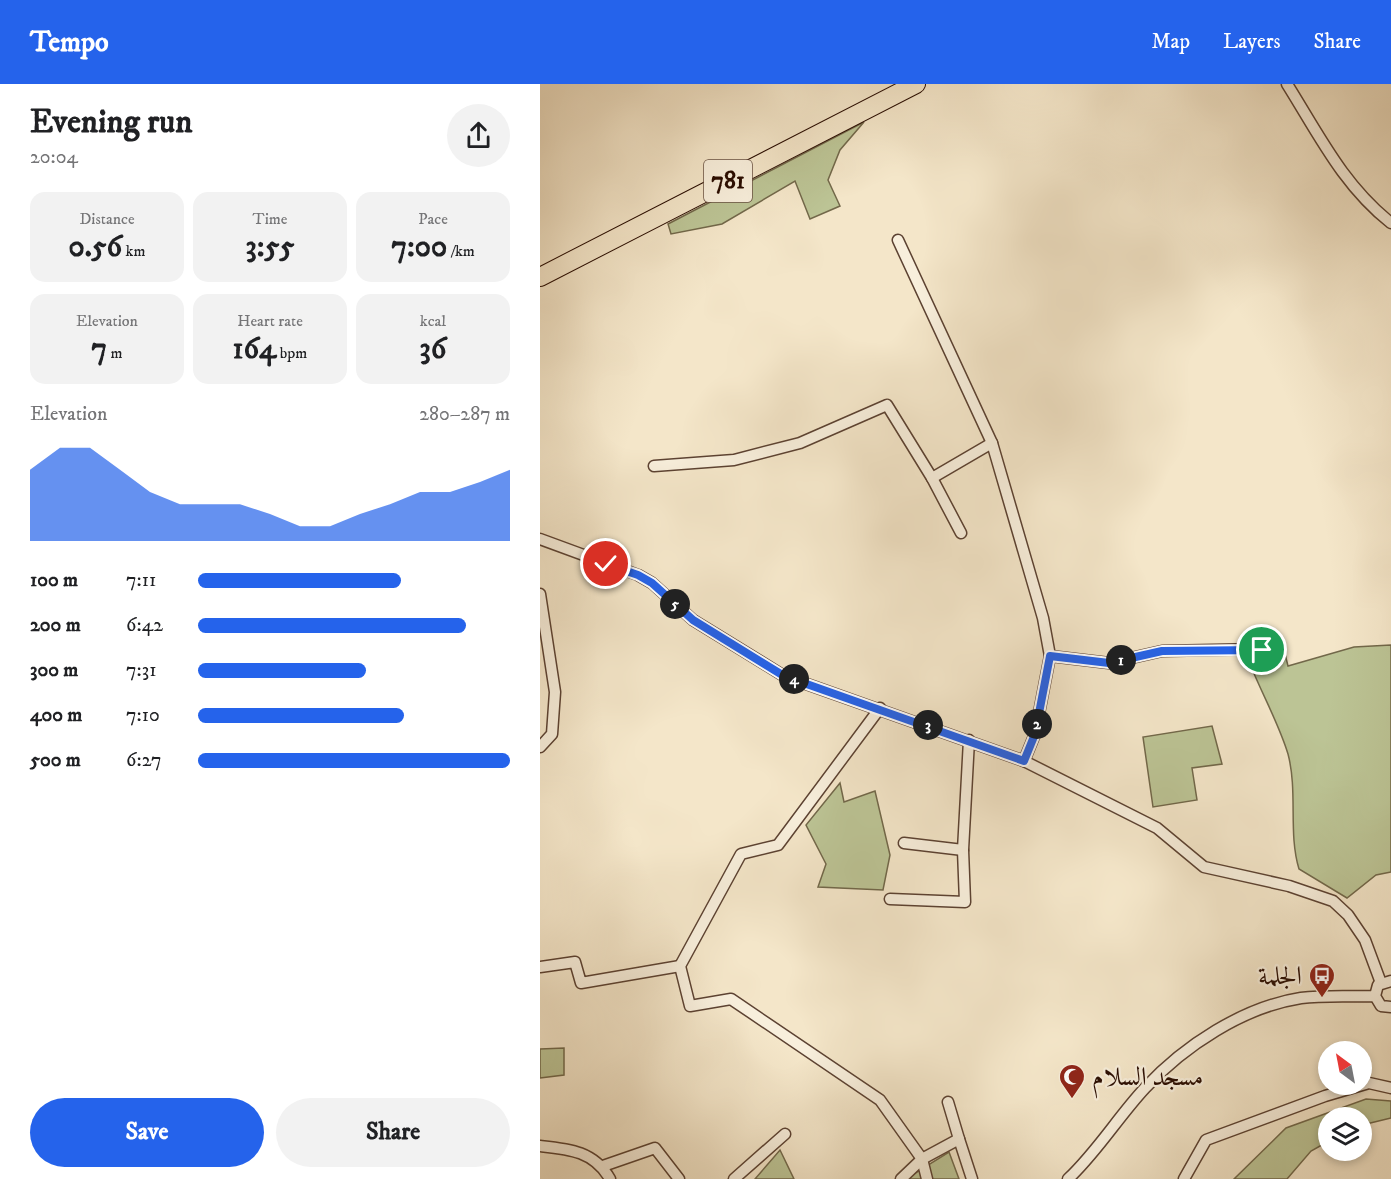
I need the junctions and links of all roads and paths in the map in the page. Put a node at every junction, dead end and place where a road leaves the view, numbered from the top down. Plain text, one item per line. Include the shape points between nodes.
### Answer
1 (893, 84) edge
2 (916, 84) edge
3 (1287, 84) edge
4 (1391, 223) edge
5 (898, 240) dead end
6 (540, 266) edge
7 (540, 277) edge
8 (992, 443) junction
9 (654, 466) dead end
10 (932, 478) junction
11 (960, 533) dead end
12 (540, 539) edge
13 (540, 594) edge
14 (1262, 650) dead end
15 (1050, 656) junction
16 (880, 708) junction
17 (969, 740) junction
18 (540, 747) edge
19 (1024, 761) junction
20 (904, 843) dead end
21 (963, 850) junction
22 (890, 899) dead end
23 (680, 966) junction
24 (540, 967) edge
25 (1386, 982) edge
26 (1375, 996) junction
27 (1391, 1007) edge
28 (1391, 1088) edge
29 (948, 1102) dead end
30 (785, 1134) dead end
31 (959, 1139) junction
32 (540, 1146) edge
33 (922, 1159) junction
34 (603, 1166) junction
35 (610, 1179) edge
36 (679, 1179) edge
37 (734, 1179) edge
38 (901, 1179) edge
39 (927, 1179) edge
40 (972, 1179) edge
41 (1068, 1179) edge
42 (1184, 1179) edge

1 - 6 main road, 781
2 - 7 main road, 781
3 - 4 street via 1344,177
5 - 8 street
8 - 10 street
8 - 15 street via 1043,618
9 - 10 street via 734,460 800,443 887,405
10 - 11 street
12 - 16 street via 638,575 693,620 784,676
13 - 18 street via 555,692 552,734
14 - 15 street via 1162,651 1109,663
15 - 19 street via 1035,734
16 - 17 street
16 - 23 street via 778,845 741,854
17 - 19 street
17 - 21 street
19 - 25 street via 1157,828 1204,867 1289,886 1333,902 1348,915 1365,940
20 - 21 street
21 - 22 street via 965,902
23 - 24 street via 580,983 575,962
23 - 33 street via 690,1006 731,999 819,1056 880,1100
25 - 26 street via 1376,988
26 - 27 street via 1381,1006
26 - 41 street via 1301,998 1266,1008 1214,1033 1173,1061 1144,1088
28 - 42 street via 1369,1083 1206,1140
29 - 31 street
30 - 37 street
31 - 33 street
31 - 40 street
32 - 34 street via 577,1150
33 - 38 street
33 - 39 street
34 - 35 street
34 - 36 street via 655,1148

